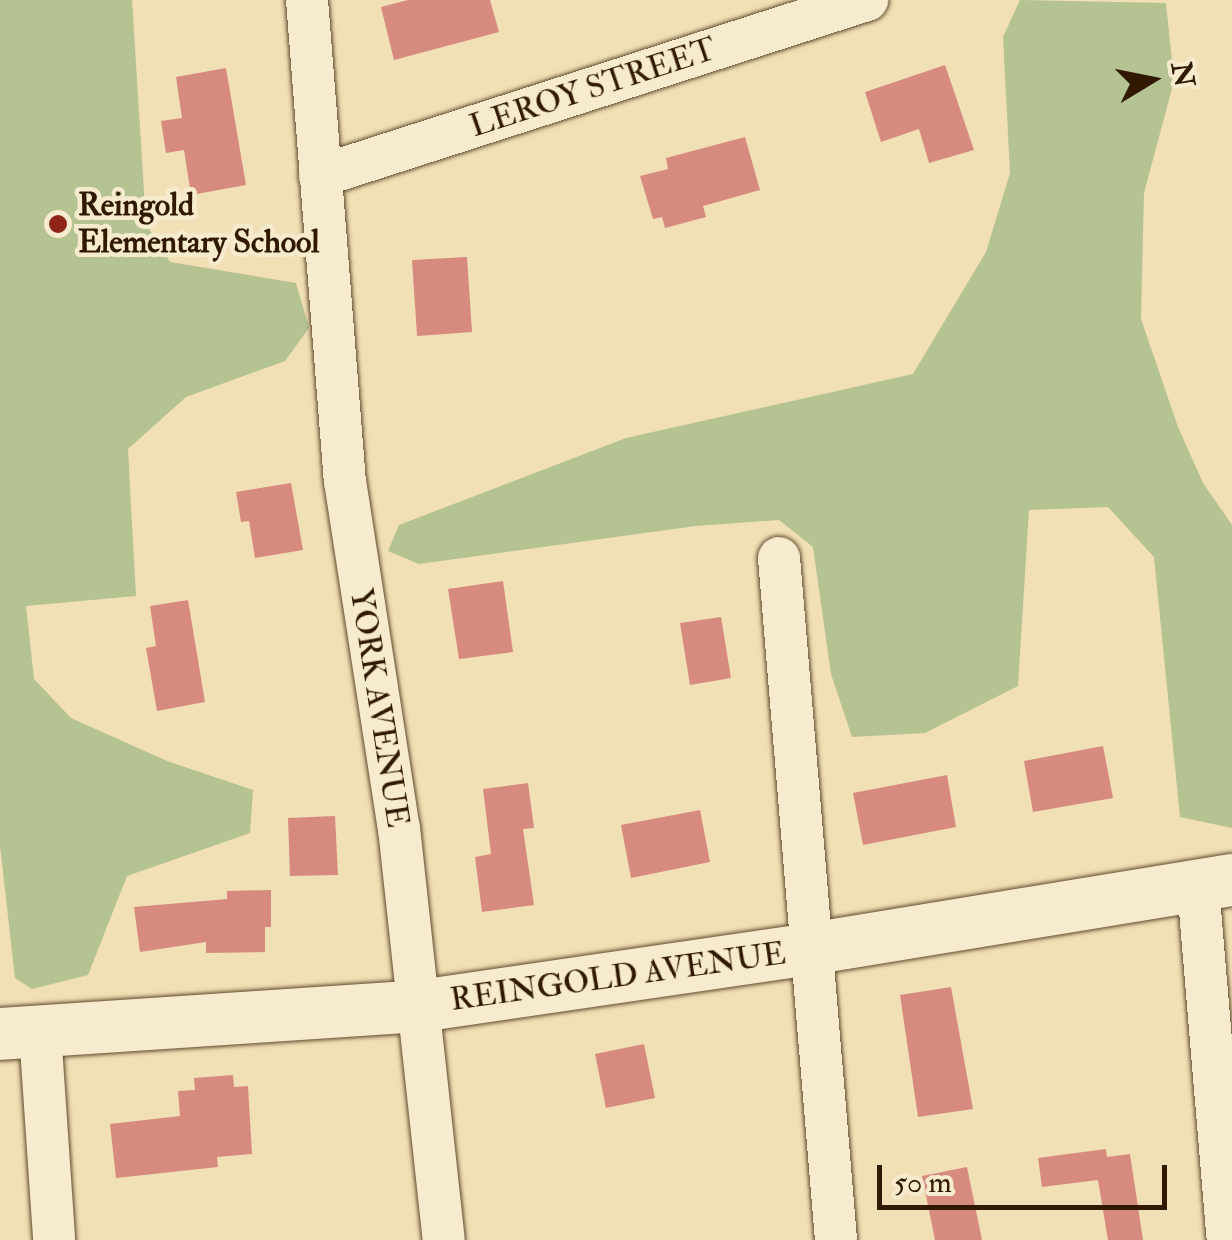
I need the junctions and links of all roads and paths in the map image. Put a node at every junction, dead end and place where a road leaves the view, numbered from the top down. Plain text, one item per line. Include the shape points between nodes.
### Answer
1 (307, 0) edge
2 (867, 0) edge
3 (320, 176) junction
4 (779, 558) dead end
5 (1215, 883) edge
6 (810, 949) junction
7 (420, 1006) junction
8 (20, 1033) edge
9 (54, 1240) edge
10 (444, 1240) edge
11 (836, 1240) edge
12 (1228, 1240) edge

1 - 3 street, YORK AVENUE
2 - 3 street, LEROY STREET
3 - 7 street, YORK AVENUE via 345,481 400,828
4 - 6 street
5 - 6 street, REINGOLD AVENUE
5 - 12 street
6 - 7 street, REINGOLD AVENUE
6 - 11 street
7 - 8 street, REINGOLD AVENUE
7 - 10 street, YORK AVENUE
8 - 9 street

